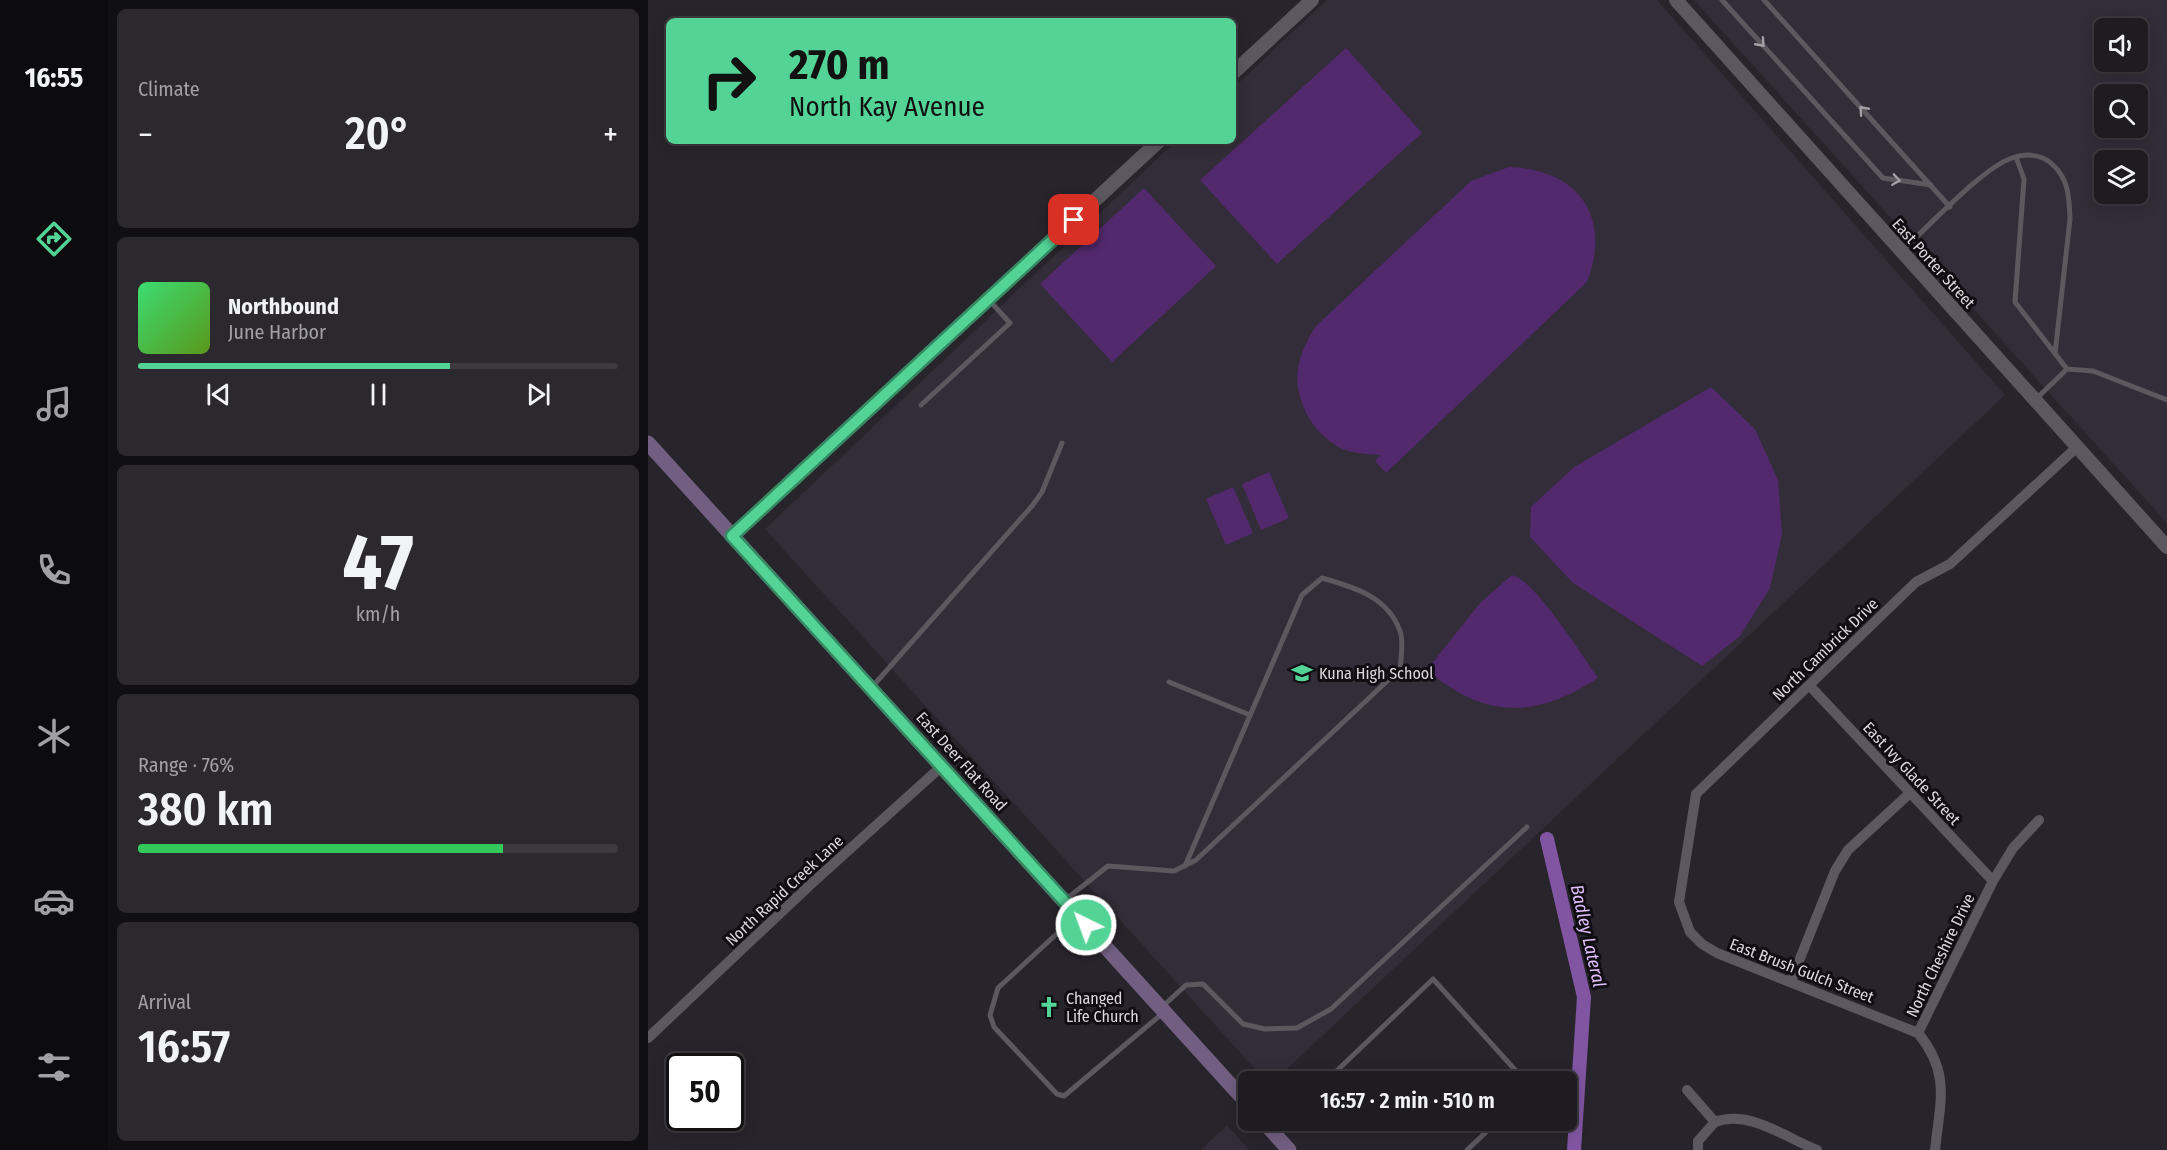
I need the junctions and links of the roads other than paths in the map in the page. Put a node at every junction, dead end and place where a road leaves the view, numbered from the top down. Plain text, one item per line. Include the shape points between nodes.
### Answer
1 (1312, 0) edge
2 (1676, 0) edge
3 (1722, 0) edge
4 (1764, 0) edge
5 (1236, 70) edge
6 (1157, 144) edge
7 (2016, 157) junction
8 (1931, 185) junction
9 (1950, 207) junction
10 (1901, 251) junction
11 (988, 299) junction
12 (2055, 354) junction
13 (2067, 369) junction
14 (2035, 400) junction
15 (2167, 400) edge
16 (921, 405) dead end
17 (648, 443) edge
18 (1062, 444) dead end
19 (2077, 447) junction
20 (732, 536) junction
21 (2167, 548) edge
22 (1170, 682) dead end
23 (1809, 685) junction
24 (871, 688) junction
25 (1250, 715) junction
26 (942, 766) junction
27 (1910, 793) junction
28 (2038, 820) dead end
29 (1527, 827) dead end
30 (1185, 866) junction
31 (1993, 881) junction
32 (1064, 901) junction
33 (1077, 915) junction
34 (1684, 922) joint
35 (1791, 981) junction
36 (1162, 1010) junction
37 (1918, 1033) junction
38 (648, 1038) edge
39 (1337, 1071) edge
40 (1516, 1071) edge
41 (1687, 1090) dead end
42 (1238, 1093) edge
43 (1715, 1122) junction
44 (1277, 1131) edge
45 (1487, 1131) edge
46 (1289, 1150) edge
47 (1467, 1150) edge
48 (1698, 1150) edge
49 (1817, 1150) edge
50 (1935, 1150) edge

1 - 5 street
2 - 10 street, East Porter Street
3 -> 8 lane via 1883,178
8 -> 4 lane
6 - 11 street
7 - 9 lane via 1994,168
7 - 12 lane via 2024,179 2015,302
7 - 12 lane via 2039,156 2060,172 2067,184 2070,219
8 - 9 lane
9 - 10 lane
10 - 14 street, East Porter Street
11 - 16 lane via 1010,323
11 - 20 street
12 - 13 lane
13 - 14 lane
13 - 15 lane via 2093,371
14 - 19 street, East Porter Street
17 - 20 main road, East Deer Flat Road
18 - 24 lane via 1032,506
19 - 21 street, East Porter Street
19 - 23 street, North Cambrick Drive via 1950,564 1916,582
20 - 24 main road, East Deer Flat Road
22 - 25 lane
23 - 27 street, East Ivy Glade Street
23 - 34 street, North Cambrick Drive via 1696,794 1678,902
24 - 26 main road, East Deer Flat Road
25 - 30 lane
25 - 30 lane via 1302,595 1322,578 1354,587 1382,603 1401,632 1400,669 1196,860
26 - 32 main road, East Deer Flat Road
26 - 38 street, North Rapid Creek Lane
27 - 31 street, East Ivy Glade Street
27 - 35 street via 1848,850 1839,864
28 - 31 street, North Cheshire Drive via 2013,848
29 - 36 lane via 1331,1009 1297,1028 1265,1029 1243,1024 1203,984 1186,985
30 - 32 lane via 1174,871 1108,866
31 - 37 street, North Cheshire Drive
32 - 33 main road, East Deer Flat Road
33 - 36 main road, East Deer Flat Road
33 - 36 lane via 998,988 990,1015 994,1027 1057,1094 1064,1096
34 - 35 street, East Brush Gulch Street via 1702,944 1717,953
35 - 37 street, East Brush Gulch Street
36 - 42 main road, East Deer Flat Road
37 - 50 street, North Cheshire Drive via 1931,1049 1941,1075
39 - 40 lane via 1433,980
41 - 43 street
43 - 48 street via 1698,1141
43 - 49 street via 1727,1117 1751,1121
44 - 46 main road
45 - 47 lane

